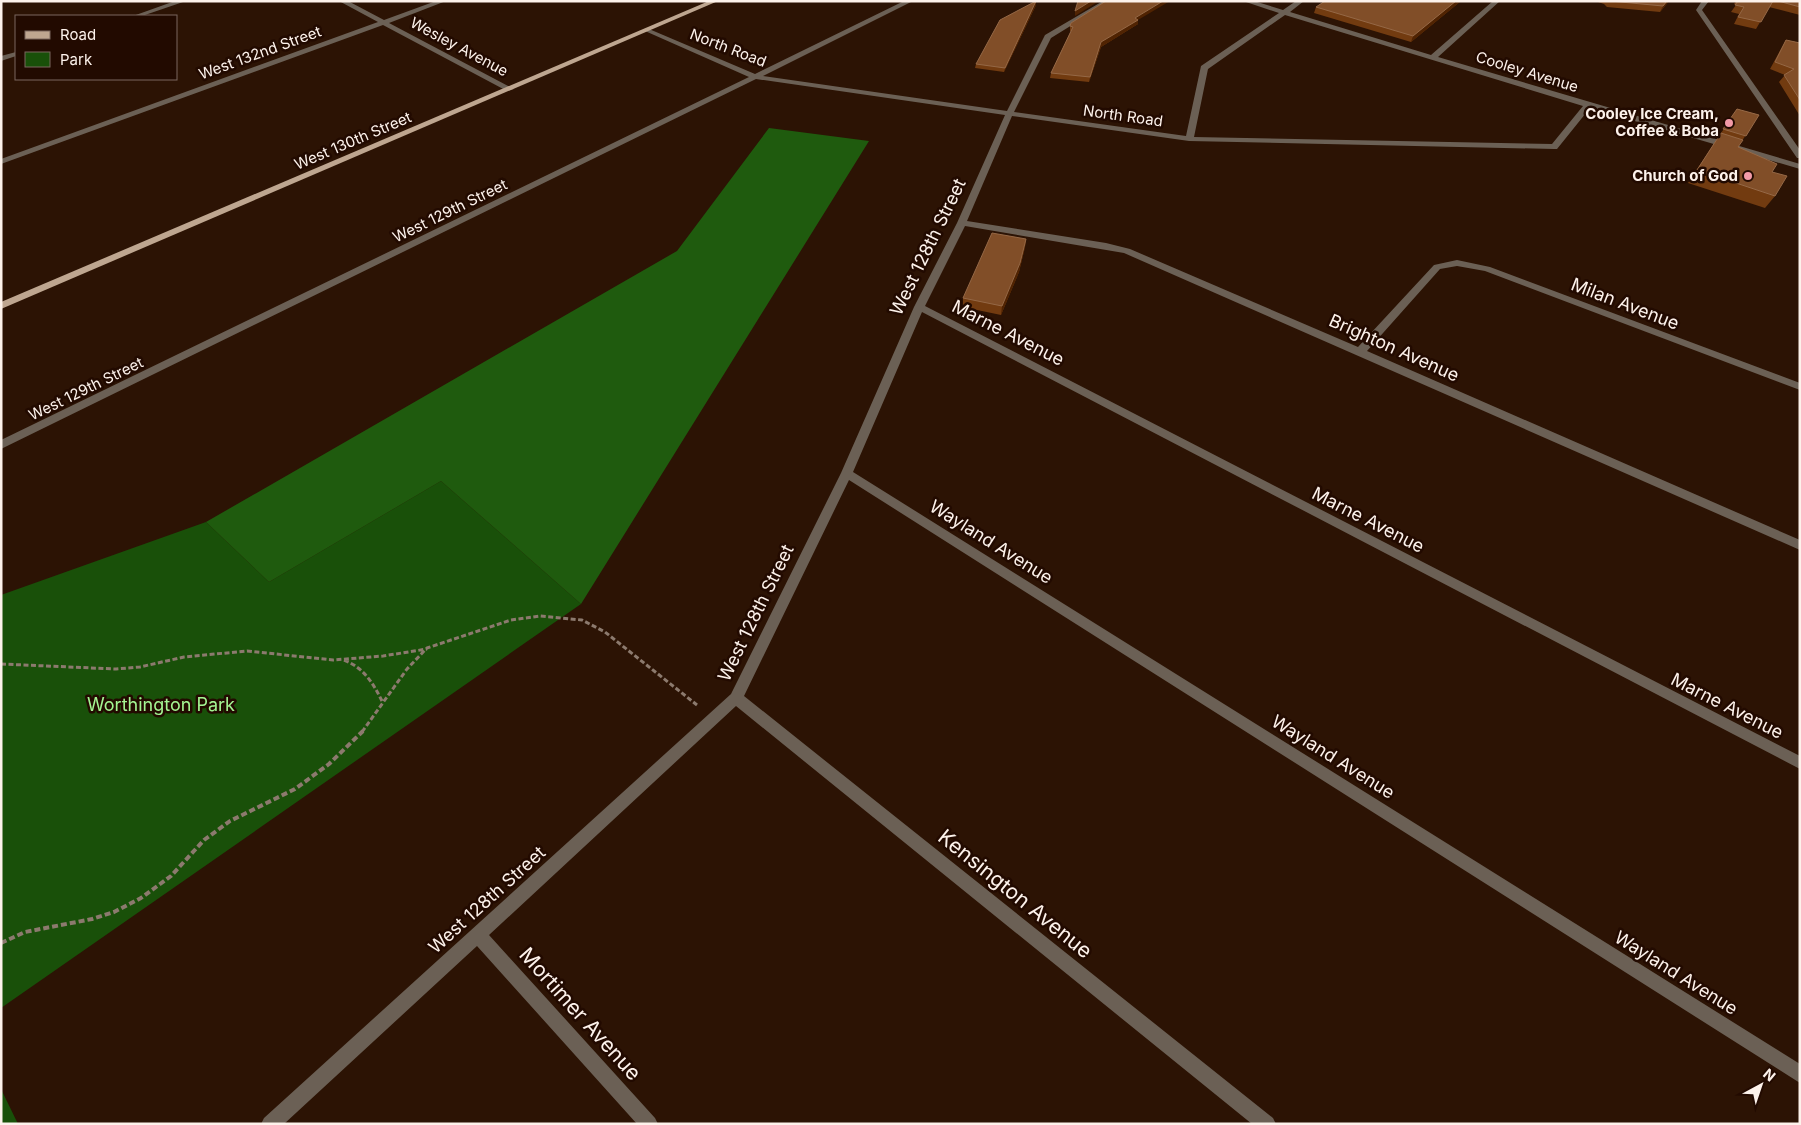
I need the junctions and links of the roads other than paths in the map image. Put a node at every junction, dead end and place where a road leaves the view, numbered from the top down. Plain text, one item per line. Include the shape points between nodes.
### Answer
1 (183, 1) edge
2 (342, 1) edge
3 (443, 1) edge
4 (715, 1) edge
5 (910, 1) edge
6 (1108, 1) edge
7 (1246, 1) edge
8 (1301, 1) edge
9 (1497, 1) edge
10 (1706, 1) edge
11 (1284, 13) junction
12 (139, 15) edge
13 (384, 23) junction
14 (647, 30) junction
15 (15, 54) edge
16 (1432, 58) junction
17 (1, 59) edge
18 (756, 77) junction
19 (510, 89) junction
20 (1588, 105) junction
21 (1009, 114) junction
22 (1190, 140) junction
23 (1800, 156) edge
24 (1, 162) edge
25 (1800, 167) edge
26 (962, 223) junction
27 (1, 306) edge
28 (919, 307) junction
29 (1360, 352) junction
30 (1800, 388) edge
31 (1, 445) edge
32 (847, 473) junction
33 (1800, 545) edge
34 (736, 698) junction
35 (1800, 763) edge
36 (477, 934) junction
37 (1800, 1074) edge
38 (270, 1124) edge
39 (649, 1124) edge
40 (1267, 1124) edge

1 - 12 street
2 - 13 street, Wesley Avenue
3 - 13 street, West 132nd Street
4 - 14 main road, West 130th Street
5 - 18 street, West 129th Street
6 - 21 street, West 128th Street via 1048,37
7 - 11 street, Cooley Avenue
8 - 11 street
9 - 16 street
10 - 23 street via 1699,10
11 - 16 street, Cooley Avenue
11 - 22 street via 1204,68
13 - 19 street, Wesley Avenue
13 - 24 street, West 132nd Street
14 - 18 street, North Road
14 - 19 main road, West 130th Street
15 - 17 street
16 - 20 street, Cooley Avenue
18 - 21 street, North Road
18 - 31 street, West 129th Street
19 - 27 main road, West 130th Street
20 - 22 street, North Road via 1554,147
20 - 25 street, Cooley Avenue
21 - 22 street, North Road
21 - 26 street, West 128th Street
26 - 28 street, West 128th Street
26 - 29 street, Brighton Avenue via 1127,251
28 - 32 street, West 128th Street
28 - 35 street, Marne Avenue
29 - 30 street, Milan Avenue via 1437,267 1457,263 1487,269
29 - 33 street, Brighton Avenue
32 - 34 street, West 128th Street
32 - 37 street, Wayland Avenue
34 - 36 street, West 128th Street
34 - 40 street, Kensington Avenue
36 - 38 street, West 128th Street
36 - 39 street, Mortimer Avenue

